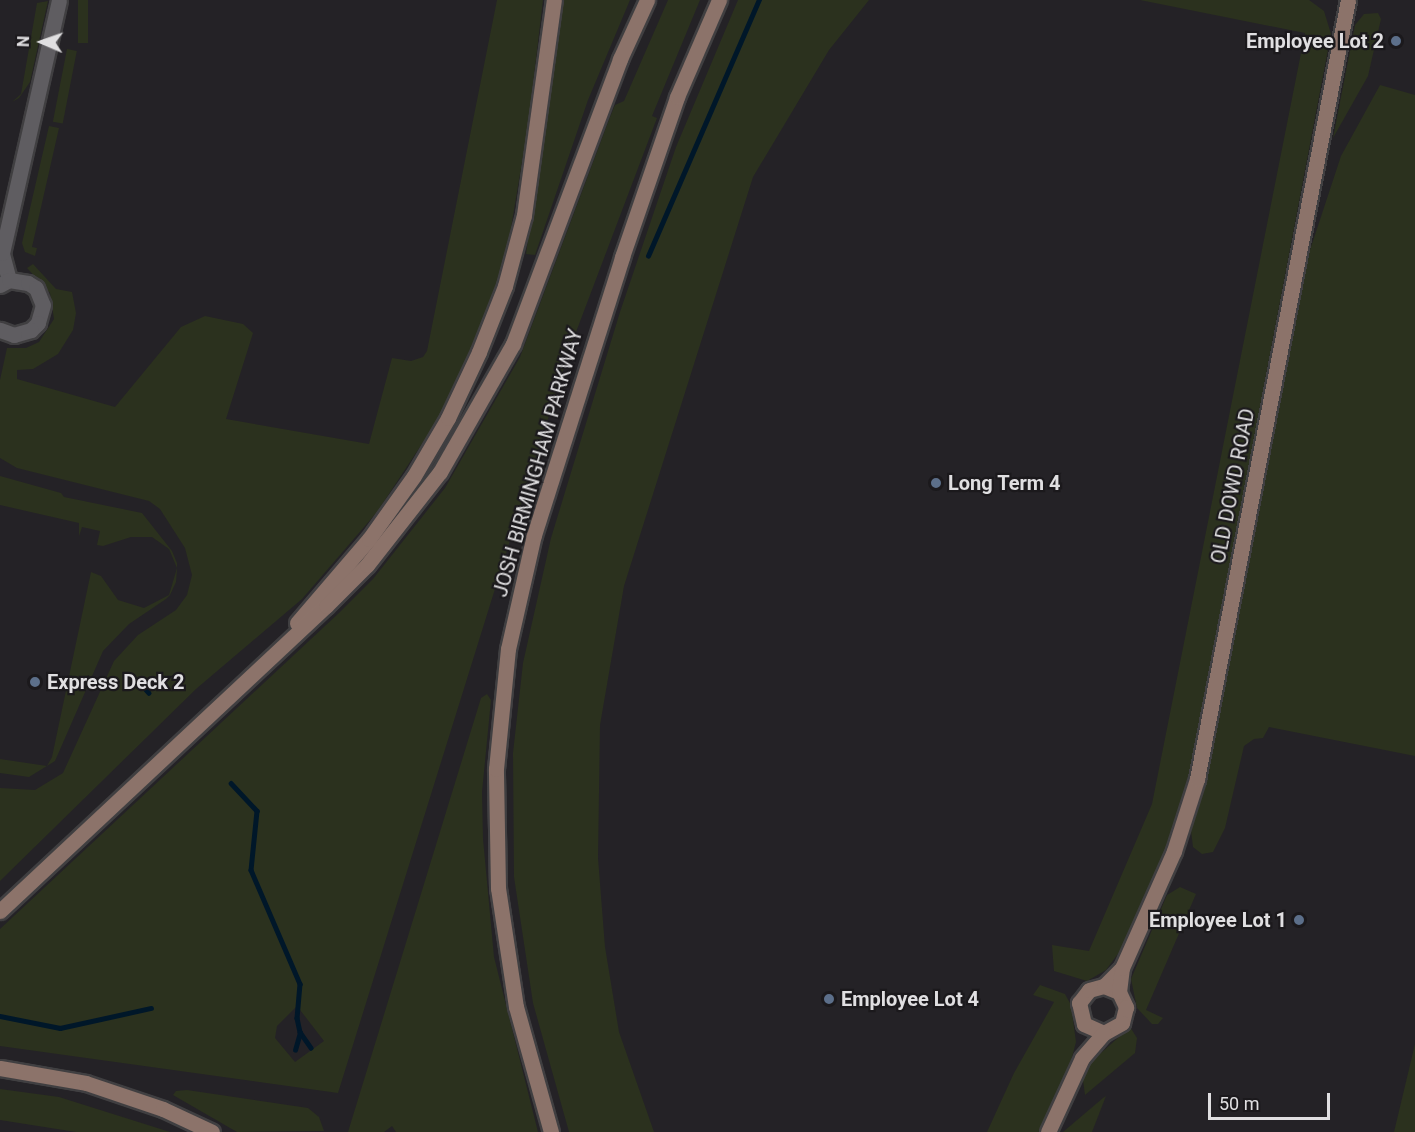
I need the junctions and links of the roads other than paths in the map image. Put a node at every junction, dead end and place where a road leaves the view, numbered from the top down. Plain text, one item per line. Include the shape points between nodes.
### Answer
1 (59, 0) edge
2 (554, 0) edge
3 (647, 0) edge
4 (719, 0) edge
5 (1348, 0) edge
6 (5, 282) edge
7 (0, 330) edge
8 (260, 668) junction
9 (0, 911) edge
10 (1122, 968) junction
11 (1104, 986) junction
12 (1119, 993) junction
13 (1104, 1033) junction
14 (0, 1068) edge
15 (212, 1132) edge
16 (551, 1132) edge
17 (1048, 1132) edge

1 - 6 street via 2,254
2 - 8 main road via 524,215 505,286 479,352 448,418 414,476 369,538
3 - 8 main road via 621,59 536,290 486,397 440,472 367,565
4 - 16 main road, JOSH BIRMINGHAM PARKWAY via 677,97 622,257 534,535 508,649 496,769 498,888 516,1007
5 - 10 main road, OLD DOWD ROAD via 1197,779 1174,851
6 - 7 street via 19,280 36,288 43,305 42,315 23,334
8 - 9 main road
10 - 11 main road, OLD DOWD ROAD
10 - 12 main road, OLD DOWD ROAD
11 - 12 main road
11 - 13 main road, OLD DOWD ROAD via 1083,996 1078,1011 1084,1024
12 - 13 main road, OLD DOWD ROAD via 1125,1015 1117,1028
13 - 17 main road via 1082,1058
14 - 15 main road via 86,1083 163,1109

